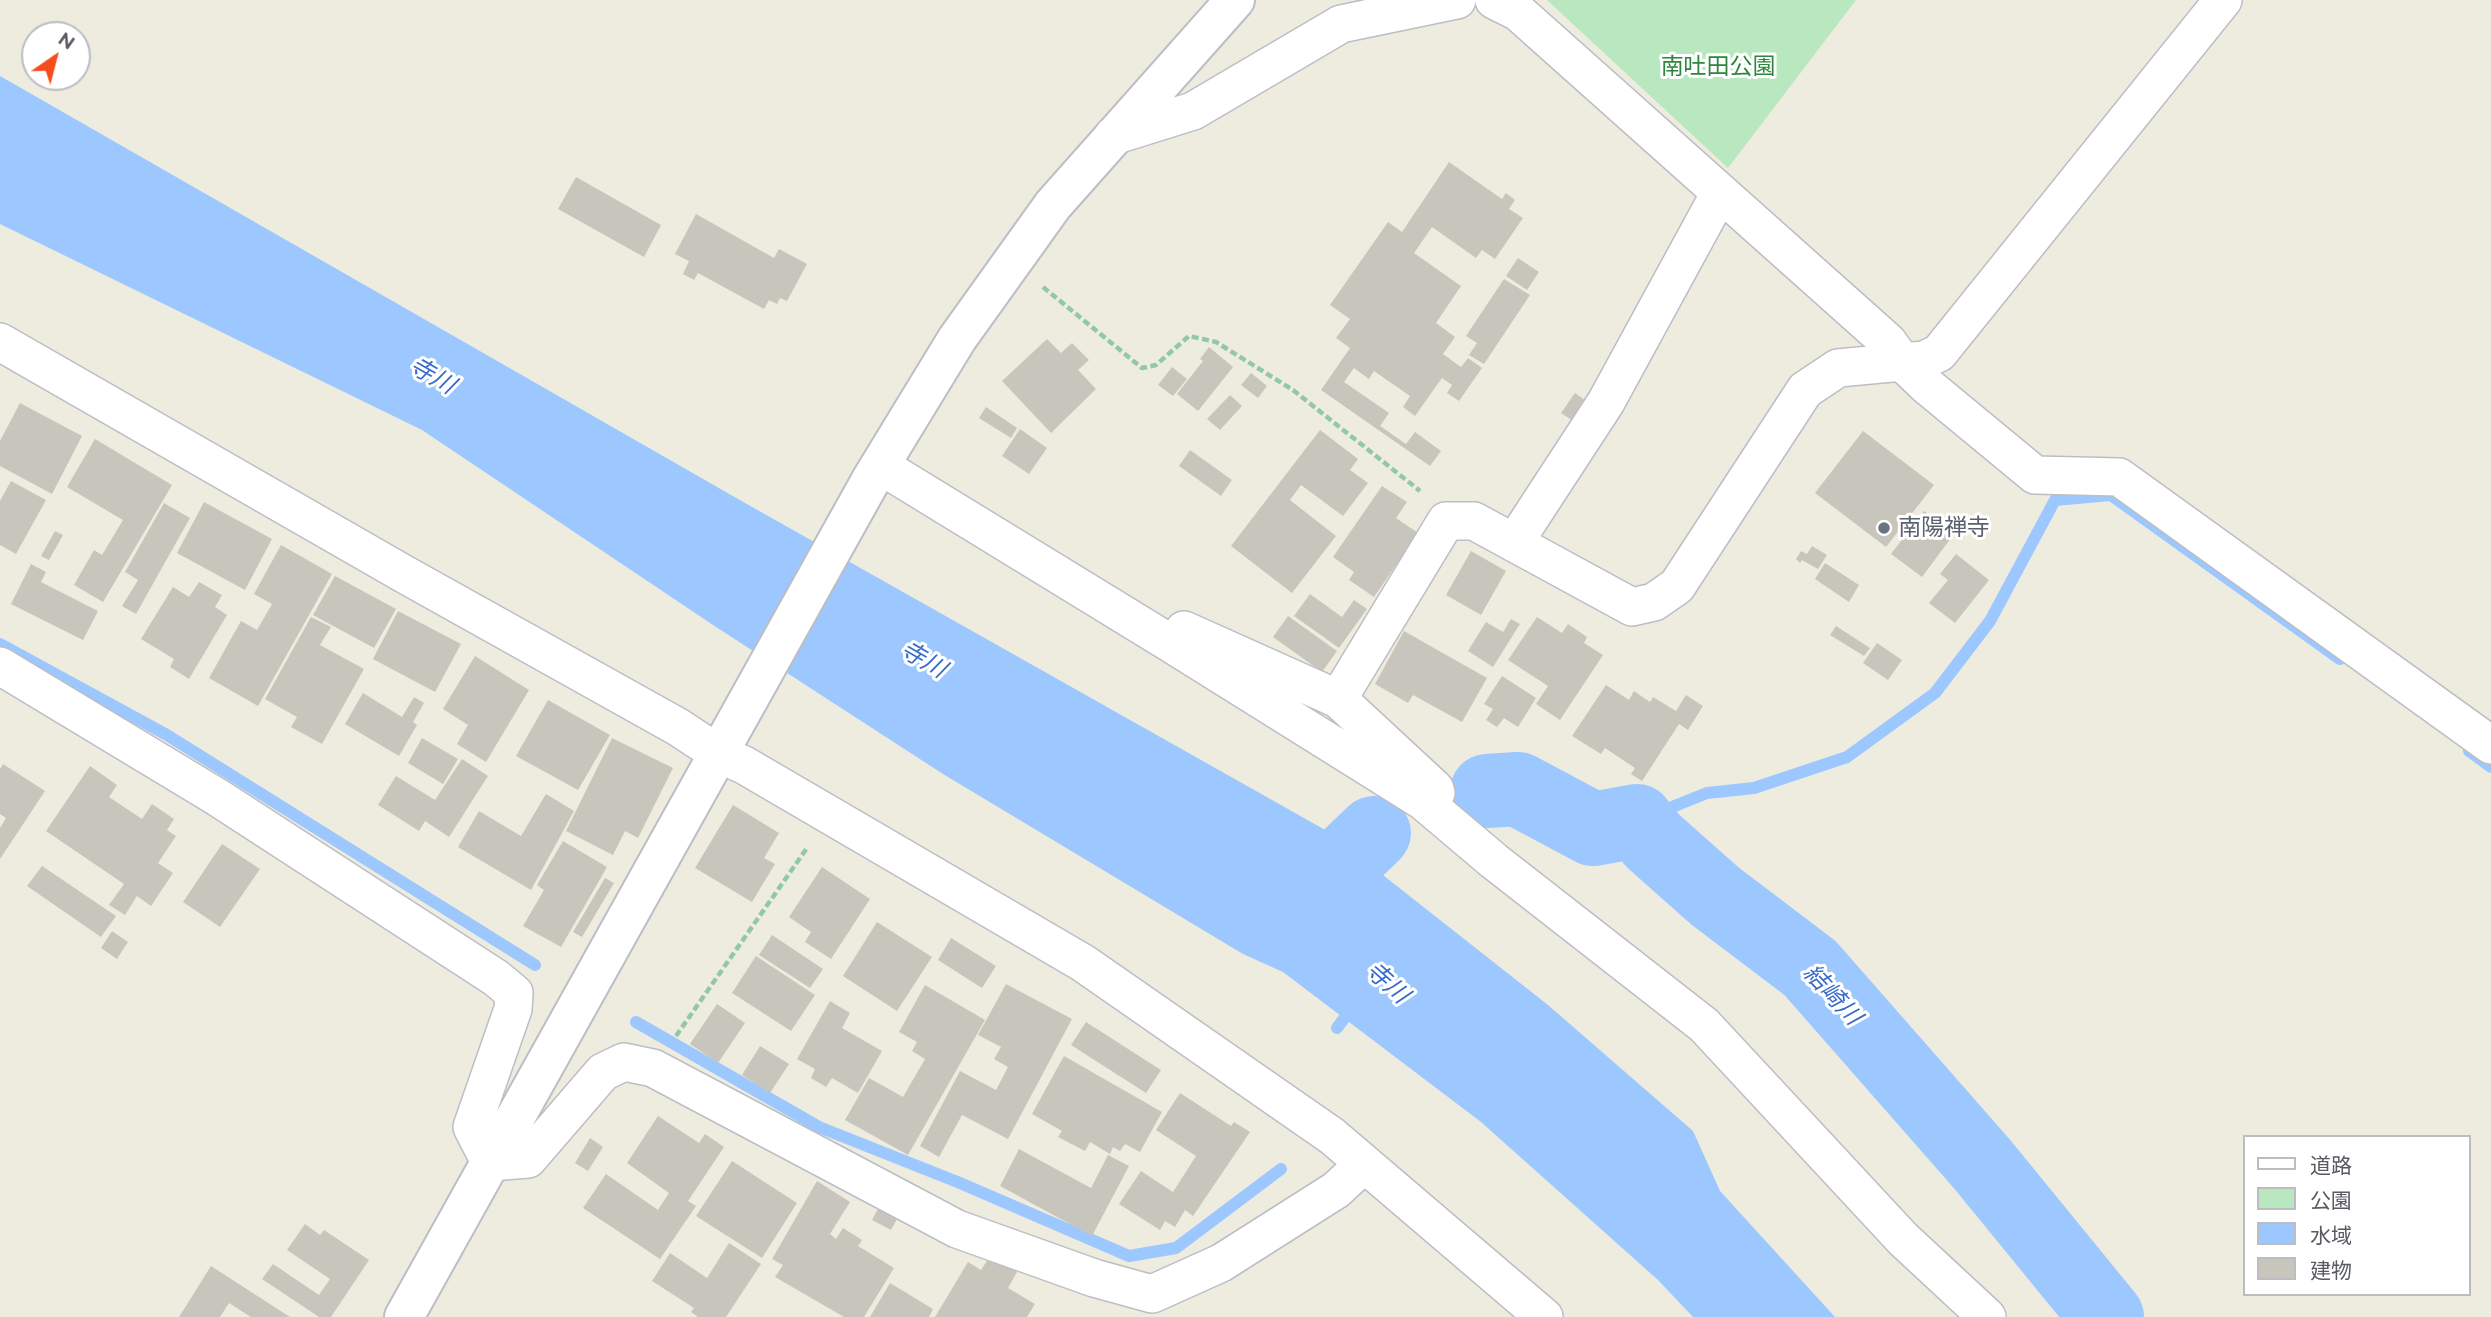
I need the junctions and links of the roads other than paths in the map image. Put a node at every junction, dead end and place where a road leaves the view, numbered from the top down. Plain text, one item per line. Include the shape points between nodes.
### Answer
1 (1235, 0) edge
2 (1457, 0) edge
3 (1494, 0) edge
4 (2223, 0) edge
5 (1113, 136) junction
6 (1720, 193) junction
7 (0, 342) edge
8 (1903, 363) junction
9 (876, 473) junction
10 (1514, 543) junction
11 (1155, 634) junction
12 (0, 666) edge
13 (1338, 699) junction
14 (2491, 745) edge
15 (723, 747) junction
16 (1439, 814) junction
17 (490, 1161) junction
18 (1363, 1165) junction
19 (404, 1317) edge
20 (1544, 1317) edge
21 (1987, 1317) edge

1 - 5 street
2 - 5 street via 1341,24 1193,111
3 - 6 street via 1518,12
4 - 8 street via 1938,353
5 - 9 street via 1052,205 957,339
6 - 8 street via 1888,342
6 - 10 street via 1606,402
7 - 15 street via 678,727
8 - 10 street via 1838,368 1805,390 1677,586 1654,602 1632,607
8 - 14 street via 2035,475 2119,477
9 - 11 street
9 - 15 street
10 - 13 street via 1474,521 1446,521
11 - 13 street via 1186,630
11 - 16 street
12 - 17 street via 217,797 514,993 513,1009 471,1127
13 - 16 street via 1435,789
15 - 17 street
15 - 18 street via 744,765 1083,963 1332,1136
16 - 21 street via 1704,1025 1903,1240
17 - 18 street via 528,1159 603,1072 624,1062 653,1068 957,1229 1094,1279 1152,1294 1221,1263 1336,1190
17 - 19 street
18 - 20 street

